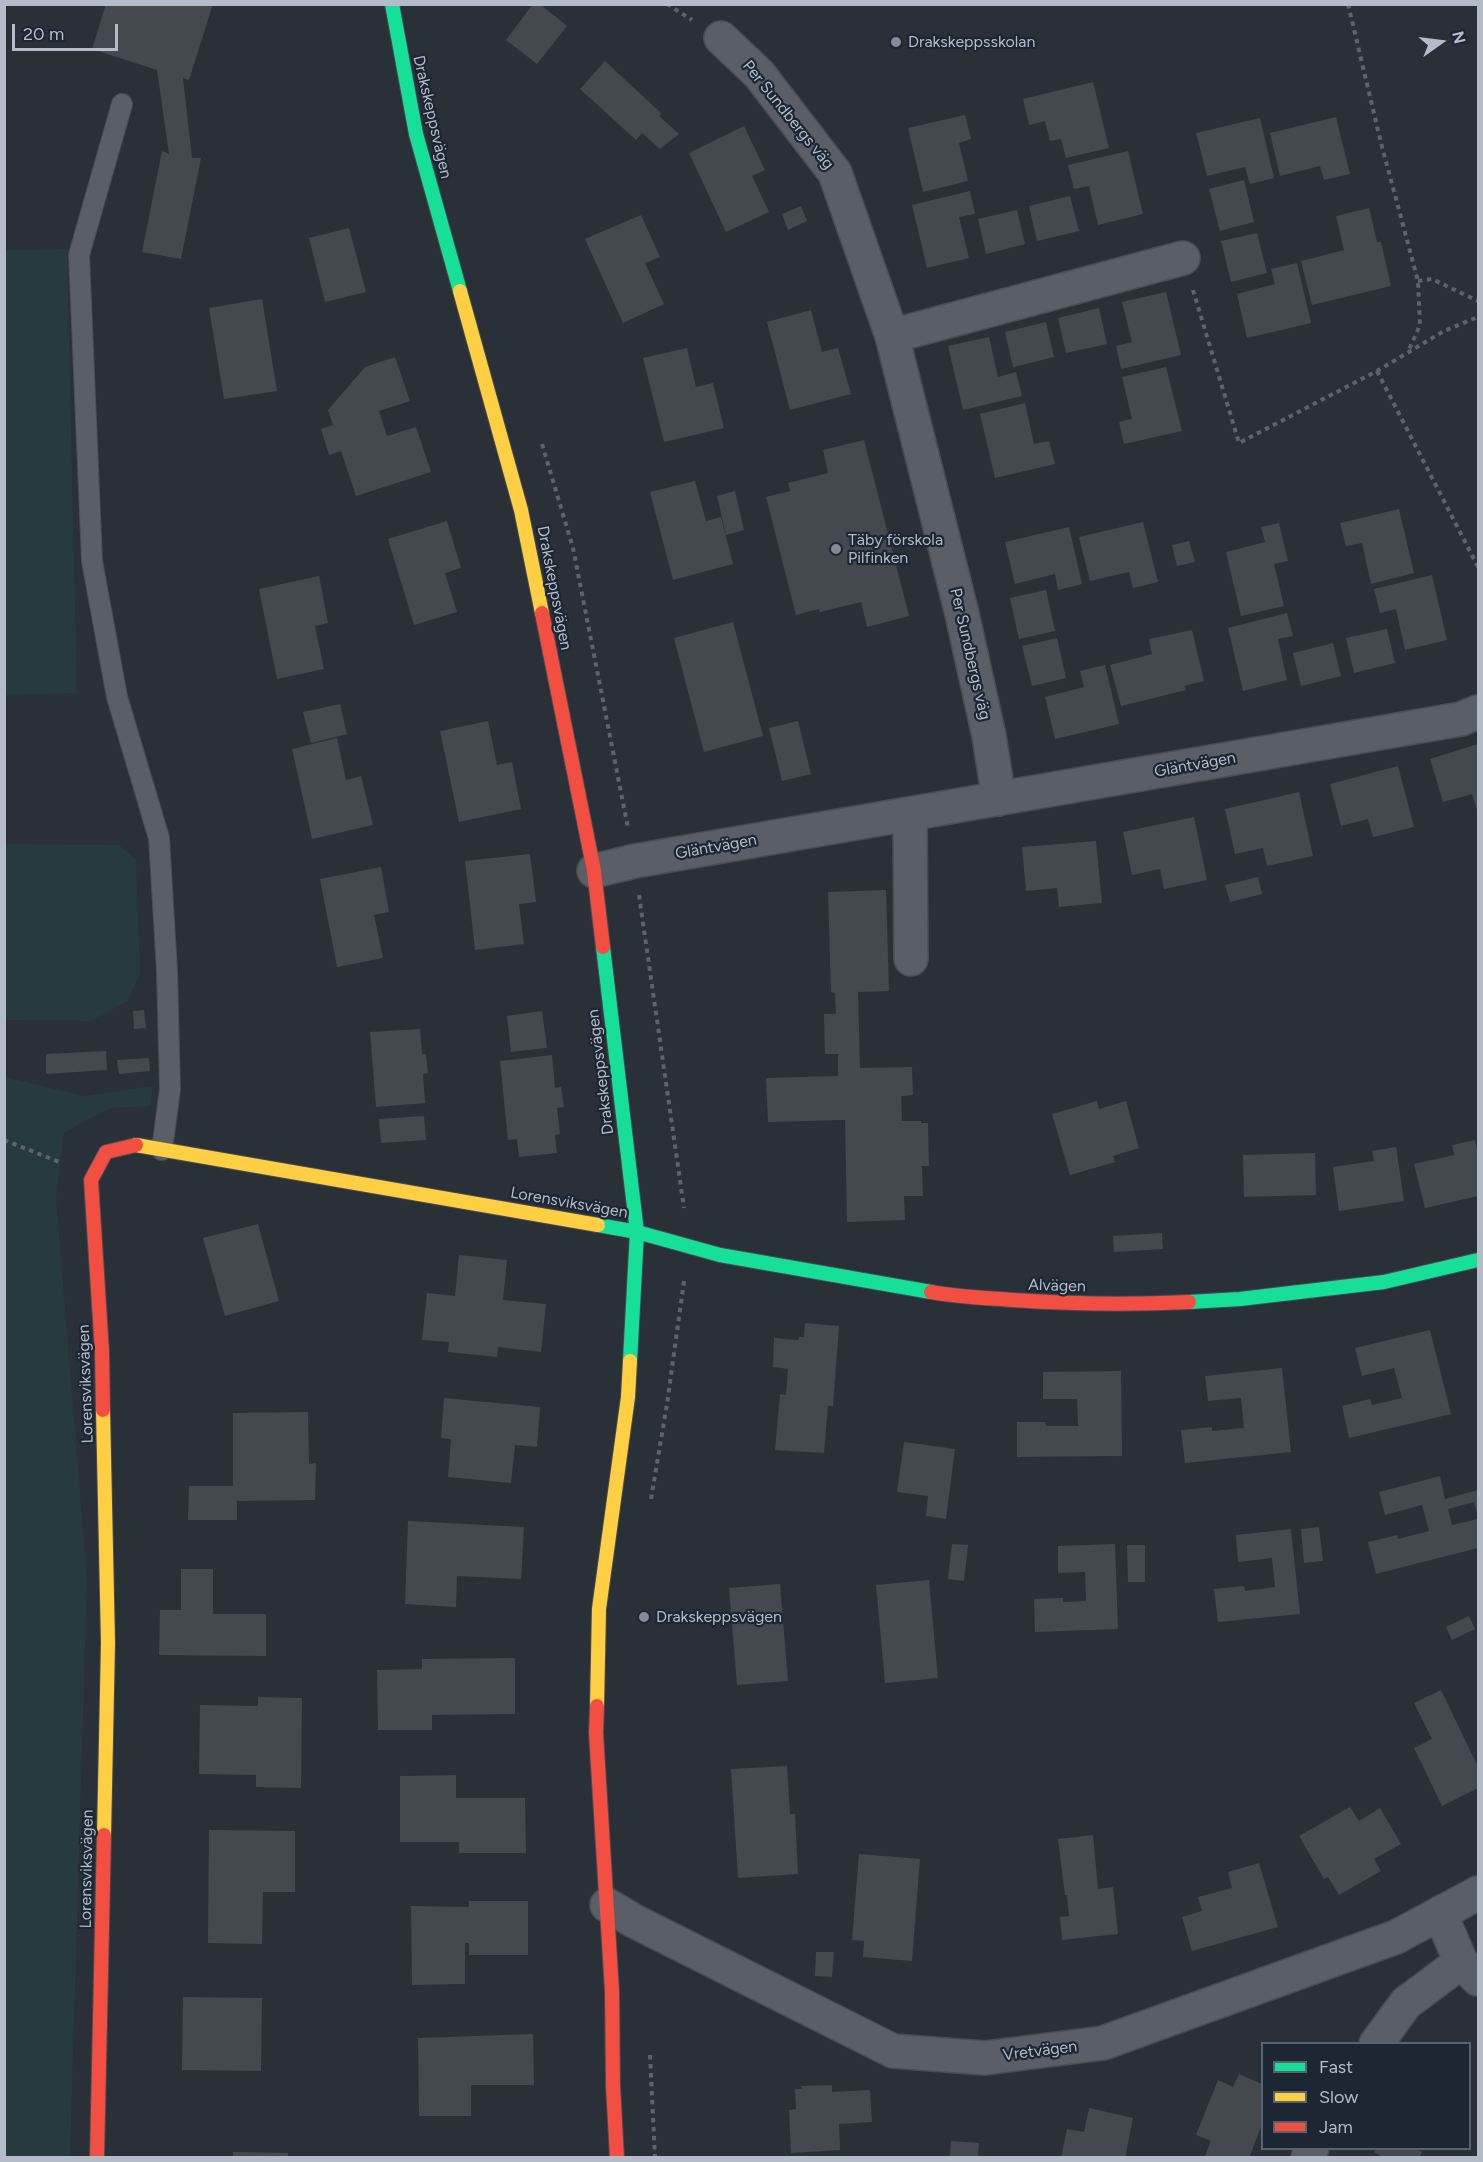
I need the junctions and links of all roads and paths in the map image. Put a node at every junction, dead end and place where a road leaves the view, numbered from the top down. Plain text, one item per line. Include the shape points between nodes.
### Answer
1 (392, 4) edge
2 (1348, 4) edge
3 (721, 38) dead end
4 (122, 104) dead end
5 (1183, 258) joint
6 (1418, 281) junction
7 (1479, 301) edge
8 (1479, 317) edge
9 (892, 336) junction
10 (1408, 353) junction
11 (1377, 371) junction
12 (1479, 567) edge
13 (1479, 712) edge
14 (999, 799) junction
15 (910, 814) junction
16 (594, 871) junction
17 (911, 959) dead end
18 (4, 1140) edge
19 (162, 1150) junction
20 (91, 1180) junction
21 (638, 1232) junction
22 (1479, 1260) edge
23 (1479, 1893) edge
24 (607, 1905) junction
25 (1440, 1913) junction
26 (1470, 1970) edge
27 (1377, 2042) edge
28 (97, 2157) edge
29 (617, 2157) edge

1 - 16 street, Drakskeppsvägen via 416,134 521,510
2 - 6 path
3 - 9 street, Per Sundbergs väg via 759,74 835,173
4 - 19 lane via 79,255 92,561 117,697 159,838 170,1089
5 - 9 street
5 - 11 path via 1239,443
6 - 7 path via 1432,279
6 - 10 path via 1420,325
8 - 10 path via 1444,331
9 - 14 street, Per Sundbergs väg via 962,614
10 - 11 path
11 - 12 path
13 - 14 street, Gläntvägen via 1461,719
14 - 15 street, Gläntvägen
15 - 16 street, Gläntvägen
15 - 17 street
16 - 21 street, Drakskeppsvägen
18 - 20 path via 60,1161
19 - 20 street, Lorensviksvägen via 136,1145 106,1152
19 - 21 street, Lorensviksvägen
20 - 28 street, Lorensviksvägen via 102,1352 108,1643
21 - 22 street, Alvägen via 720,1255 953,1296 1056,1303 1155,1304 1240,1299 1384,1282
21 - 24 street, Drakskeppsvägen via 628,1397 599,1609 596,1732
23 - 25 street, Vretvägen
24 - 25 street, Vretvägen via 893,2051 985,2058 1103,2043 1396,1937
24 - 29 street, Drakskeppsvägen
25 - 26 street
26 - 27 street via 1406,2003

